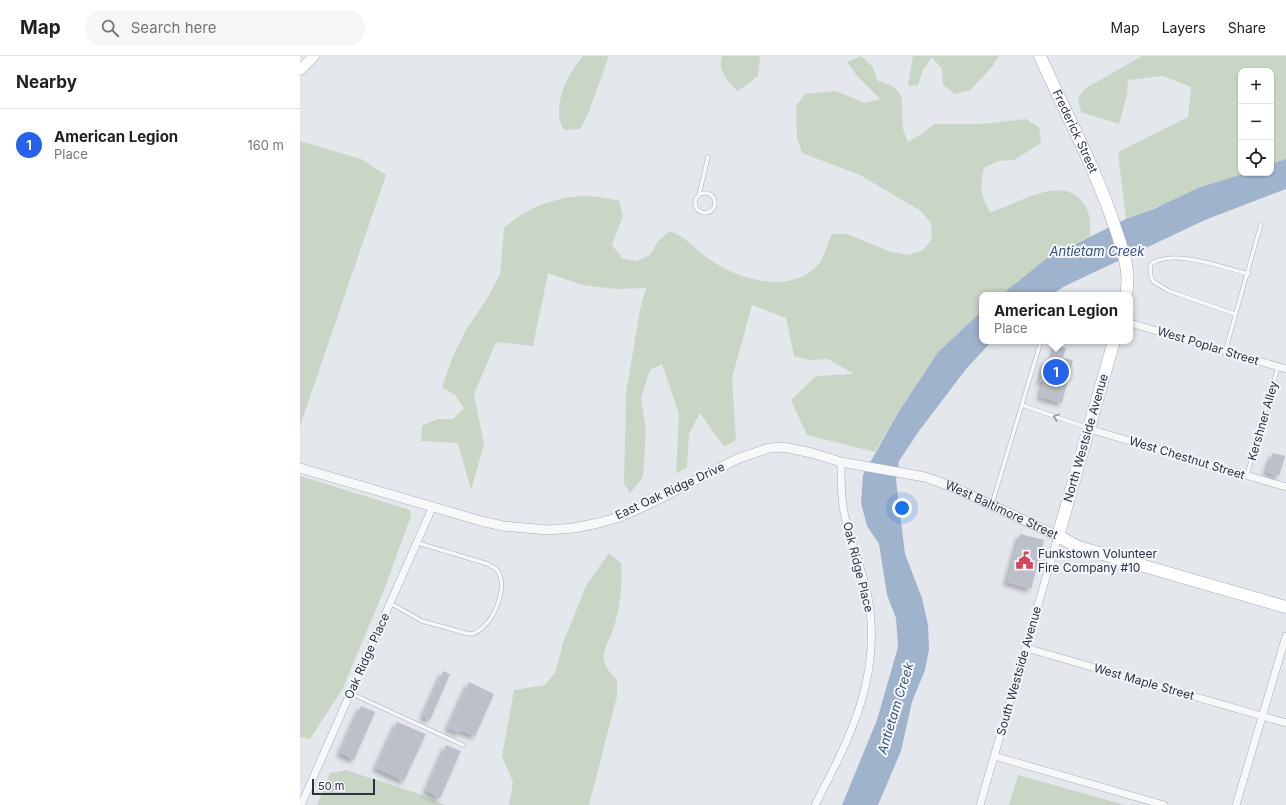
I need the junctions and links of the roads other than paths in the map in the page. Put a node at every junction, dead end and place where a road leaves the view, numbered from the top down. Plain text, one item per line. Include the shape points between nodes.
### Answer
1 (314, 56) edge
2 (1040, 56) edge
3 (300, 70) edge
4 (708, 157) dead end
5 (699, 195) junction
6 (1261, 224) dead end
7 (1248, 274) junction
8 (1126, 292) edge
9 (1235, 314) junction
10 (1133, 324) edge
11 (1040, 344) edge
12 (1113, 344) edge
13 (1225, 352) junction
14 (1278, 367) junction
15 (1286, 369) edge
16 (1022, 405) junction
17 (1089, 429) junction
18 (845, 463) junction
19 (300, 468) edge
20 (900, 472) joint
21 (1247, 475) junction
22 (1286, 487) edge
23 (992, 505) junction
24 (433, 506) junction
25 (1058, 536) junction
26 (418, 543) junction
27 (390, 603) junction
28 (1286, 607) edge
29 (1286, 636) edge
30 (1026, 648) junction
31 (350, 693) junction
32 (1262, 716) junction
33 (1286, 723) edge
34 (463, 745) dead end
35 (994, 756) junction
36 (301, 805) edge
37 (815, 805) edge
38 (980, 805) edge
39 (1164, 805) edge
40 (1236, 805) edge

1 - 3 main road
2 - 8 main road, Frederick Street via 1109,207 1127,264
4 - 5 lane
5 - 5 lane via 695,202 697,209 704,213 711,211 715,204 713,197 706,193
6 - 7 lane
7 - 9 lane
7 - 9 lane via 1186,259 1162,258 1150,265 1150,277 1161,287
9 - 13 lane
10 - 13 street, West Poplar Street
11 - 16 lane
12 - 17 main road, North Westside Avenue
13 - 14 street, West Poplar Street
14 - 15 street, West Poplar Street
14 - 21 lane, Kershner Alley
17 -> 16 lane
16 - 23 lane
17 - 21 street, West Chestnut Street
17 - 25 main road, North Westside Avenue
18 - 20 street, East Oak Ridge Drive
18 - 24 street, East Oak Ridge Drive via 799,450 769,448 737,459 620,516 574,528 548,530 503,526
18 - 37 street, Oak Ridge Place via 843,506 871,613 872,657 851,733
19 - 24 street, East Oak Ridge Drive
20 - 23 street, West Baltimore Street via 938,481
21 - 22 street, West Chestnut Street
23 - 25 street, West Baltimore Street
24 - 26 street, Oak Ridge Place
25 - 28 main road, West Baltimore Street via 1078,547
25 - 30 street, South Westside Avenue
26 - 27 street, Oak Ridge Place
26 - 27 lane via 496,568 502,584 492,618 475,634 469,634 422,621
27 - 31 street, Oak Ridge Place
29 - 32 street
30 - 32 street, West Maple Street
30 - 35 street, South Westside Avenue
31 - 34 lane
31 - 36 street, Oak Ridge Place
32 - 33 street, West Maple Street
32 - 40 street
35 - 38 street, South Westside Avenue
35 - 39 street

